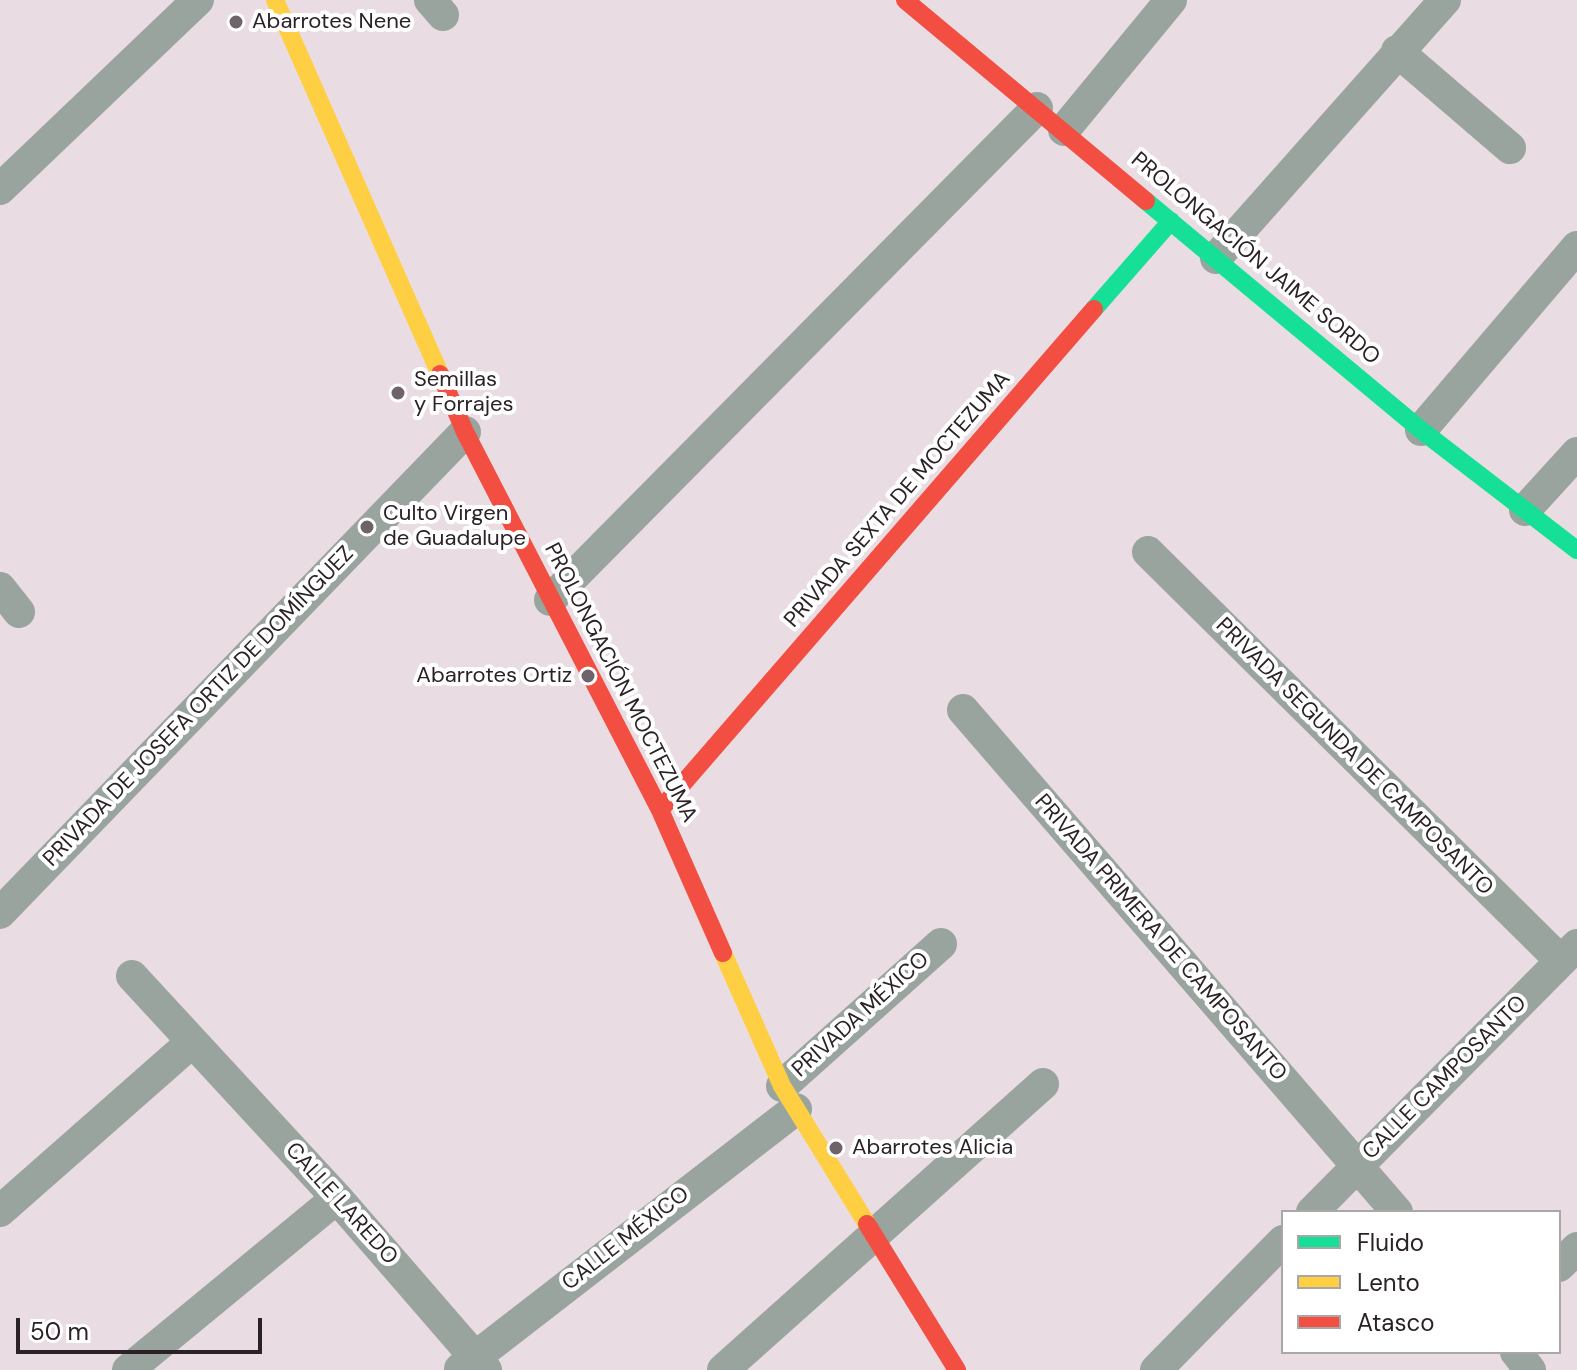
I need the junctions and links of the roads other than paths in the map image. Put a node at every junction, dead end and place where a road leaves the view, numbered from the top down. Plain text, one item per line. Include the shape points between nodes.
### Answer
1 (198, 0) edge
2 (275, 0) edge
3 (905, 0) edge
4 (1171, 0) edge
5 (1445, 0) edge
6 (1397, 51) junction
7 (1037, 108) junction
8 (1064, 130) junction
9 (1510, 148) dead end
10 (0, 189) edge
11 (1171, 221) junction
12 (1577, 247) edge
13 (1216, 258) junction
14 (1421, 430) junction
15 (465, 432) junction
16 (1577, 453) edge
17 (1525, 510) junction
18 (1577, 550) edge
19 (1148, 552) dead end
20 (550, 600) junction
21 (963, 710) dead end
22 (660, 810) junction
23 (0, 913) edge
24 (941, 944) dead end
25 (1569, 953) edge
26 (132, 976) dead end
27 (192, 1042) junction
28 (1043, 1084) dead end
29 (789, 1098) junction
30 (1357, 1166) junction
31 (337, 1198) junction
32 (1314, 1210) edge
33 (1395, 1210) edge
34 (0, 1211) edge
35 (874, 1236) junction
36 (1281, 1243) edge
37 (1577, 1248) edge
38 (1561, 1264) edge
39 (473, 1366) edge
40 (128, 1370) edge
41 (723, 1370) edge
42 (957, 1370) edge
43 (1156, 1370) edge

1 - 10 street
2 - 15 street, PROLONGACIÓN MOCTEZUMA
3 - 7 street, PROLONGACIÓN JAIME SORDO
4 - 8 street
5 - 6 street
6 - 9 street
6 - 13 street
7 - 8 street, PROLONGACIÓN JAIME SORDO
7 - 20 street
8 - 11 street, PROLONGACIÓN JAIME SORDO
11 - 13 street, PROLONGACIÓN JAIME SORDO
11 - 22 street, PRIVADA SEXTA DE MOCTEZUMA
12 - 14 street
13 - 14 street, PROLONGACIÓN JAIME SORDO
14 - 17 street, PROLONGACIÓN JAIME SORDO
15 - 20 street, PROLONGACIÓN MOCTEZUMA
15 - 23 street, PRIVADA DE JOSEFA ORTIZ DE DOMÍNGUEZ
16 - 17 street
17 - 18 street, PROLONGACIÓN JAIME SORDO
19 - 25 street, PRIVADA SEGUNDA DE CAMPOSANTO
20 - 22 street, PROLONGACIÓN MOCTEZUMA
21 - 30 street, PRIVADA PRIMERA DE CAMPOSANTO
22 - 29 street, PROLONGACIÓN MOCTEZUMA
24 - 29 street, PRIVADA MÉXICO
25 - 30 street, CALLE CAMPOSANTO
26 - 27 street, CALLE LAREDO
27 - 31 street, CALLE LAREDO
27 - 34 street
28 - 35 street
29 - 35 street, PROLONGACIÓN MOCTEZUMA
29 - 39 street, CALLE MÉXICO
30 - 32 street, CALLE CAMPOSANTO
30 - 33 street, PRIVADA PRIMERA DE CAMPOSANTO
31 - 39 street, CALLE LAREDO
31 - 40 street
35 - 41 street
35 - 42 street, PROLONGACIÓN MOCTEZUMA
36 - 43 street
37 - 38 street

